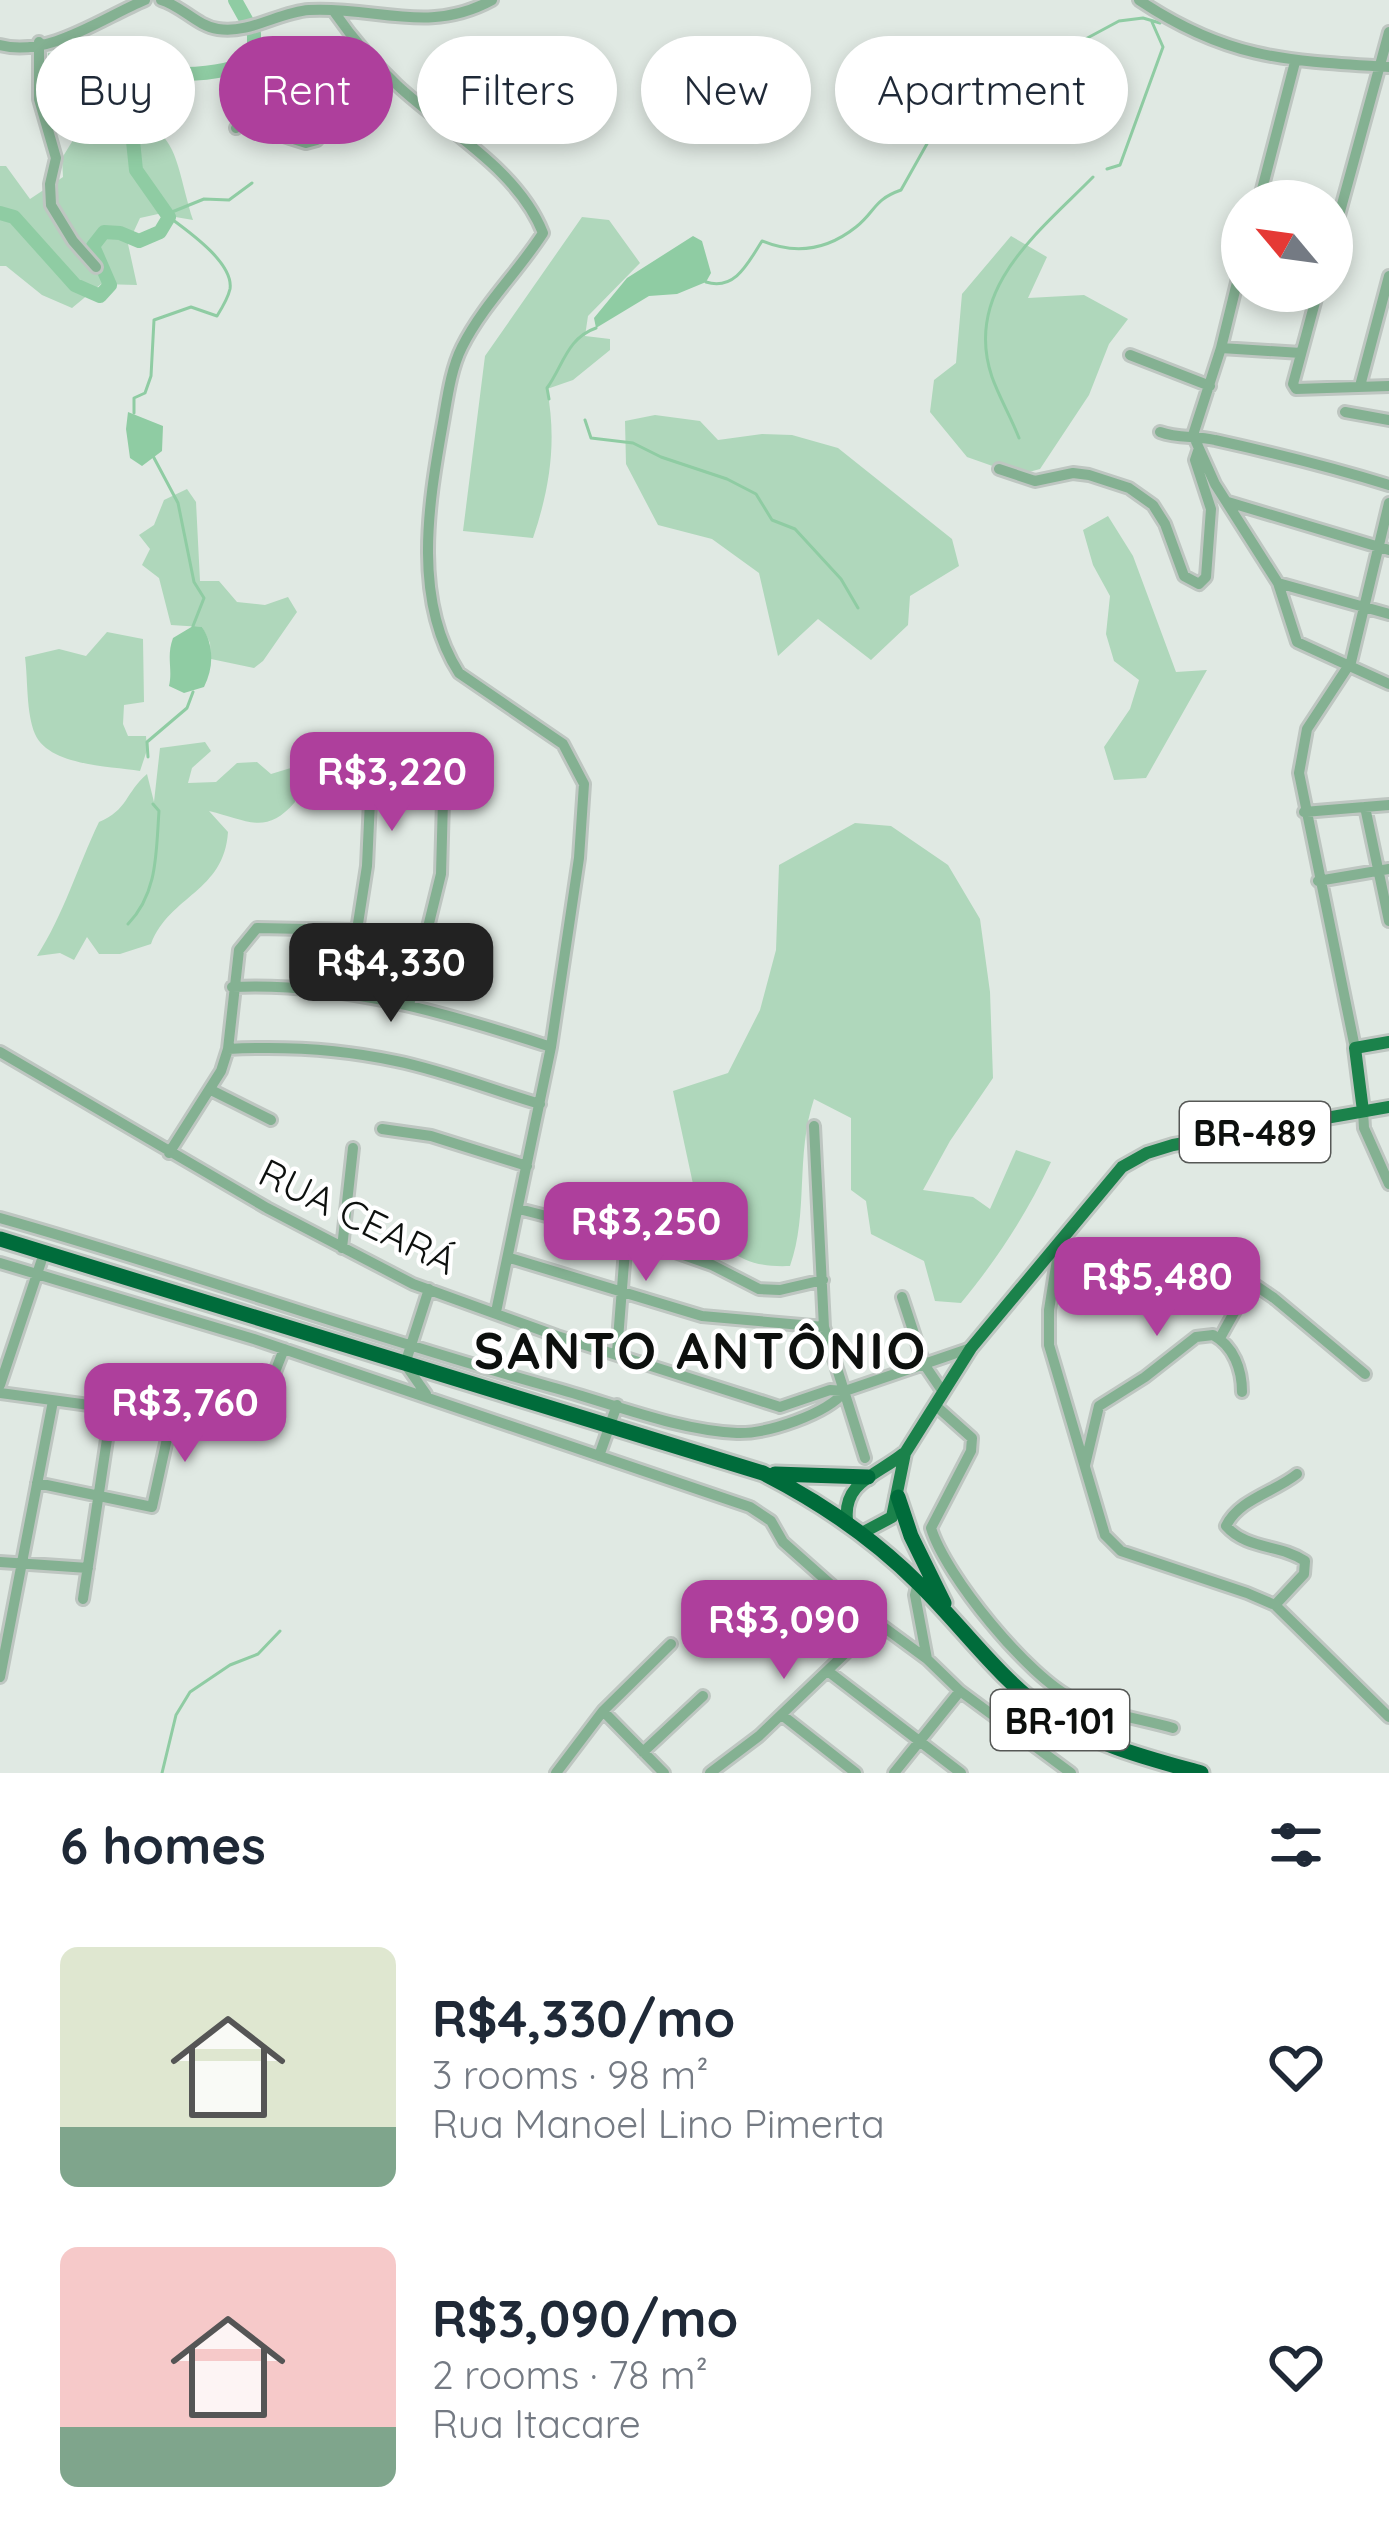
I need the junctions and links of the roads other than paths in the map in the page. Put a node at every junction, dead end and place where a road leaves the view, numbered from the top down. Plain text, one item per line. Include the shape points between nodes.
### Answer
1 (145, 0) edge
2 (161, 0) edge
3 (492, 0) edge
4 (1139, 0) edge
5 (362, 5) edge
6 (190, 7) edge
7 (335, 13) junction
8 (1389, 32) edge
9 (70, 36) edge
10 (351, 36) edge
11 (36, 44) edge
12 (0, 45) edge
13 (1295, 62) junction
14 (1385, 67) edge
15 (393, 80) edge
16 (52, 144) edge
17 (1264, 180) edge
18 (1351, 180) edge
19 (96, 267) dead end
20 (1389, 276) edge
21 (1230, 312) edge
22 (1312, 312) edge
23 (1221, 348) junction
24 (1301, 353) junction
25 (1130, 355) dead end
26 (1210, 386) junction
27 (1360, 386) junction
28 (1389, 386) edge
29 (1345, 412) dead end
30 (1389, 420) edge
31 (1160, 432) dead end
32 (1193, 435) junction
33 (1198, 451) junction
34 (999, 469) dead end
35 (1389, 485) edge
36 (1228, 502) junction
37 (1389, 503) edge
38 (1384, 548) edge
39 (1278, 583) junction
40 (1363, 606) junction
41 (1389, 614) edge
42 (1348, 667) junction
43 (1389, 684) edge
44 (1389, 805) edge
45 (1365, 807) junction
46 (1304, 812) junction
47 (1383, 870) edge
48 (1318, 880) junction
49 (1389, 921) edge
50 (357, 930) junction
51 (424, 944) junction
52 (232, 987) junction
53 (409, 1005) junction
54 (1389, 1042) edge
55 (551, 1047) junction
56 (1355, 1048) junction
57 (228, 1049) junction
58 (0, 1052) edge
59 (211, 1090) junction
60 (540, 1104) junction
61 (1389, 1107) edge
62 (1363, 1111) junction
63 (271, 1120) dead end
64 (814, 1126) dead end
65 (382, 1130) dead end
66 (352, 1148) dead end
67 (169, 1153) junction
68 (527, 1166) junction
69 (1389, 1184) edge
70 (519, 1209) junction
71 (628, 1212) dead end
72 (0, 1218) edge
73 (626, 1235) junction
74 (1061, 1238) junction
75 (0, 1239) edge
76 (342, 1248) junction
77 (109, 1250) junction
78 (44, 1252) junction
79 (1211, 1255) dead end
80 (511, 1258) junction
81 (0, 1263) edge
82 (98, 1268) junction
83 (37, 1274) junction
84 (824, 1280) junction
85 (1251, 1282) junction
86 (430, 1289) junction
87 (622, 1292) junction
88 (902, 1298) dead end
89 (496, 1312) junction
90 (824, 1327) junction
91 (1220, 1338) junction
92 (411, 1345) junction
93 (970, 1348) junction
94 (284, 1349) junction
95 (617, 1352) junction
96 (405, 1364) junction
97 (924, 1364) junction
98 (1365, 1374) dead end
99 (468, 1382) junction
100 (0, 1389) edge
101 (845, 1391) junction
102 (943, 1392) junction
103 (1242, 1392) dead end
104 (53, 1401) junction
105 (436, 1401) junction
106 (616, 1405) junction
107 (935, 1405) junction
108 (112, 1406) junction
109 (1099, 1406) junction
110 (780, 1407) junction
111 (1070, 1415) junction
112 (172, 1416) junction
113 (610, 1425) junction
114 (775, 1427) junction
115 (904, 1454) junction
116 (599, 1456) junction
117 (865, 1458) dead end
118 (1084, 1470) junction
119 (763, 1473) junction
120 (875, 1474) junction
121 (1298, 1474) dead end
122 (37, 1483) junction
123 (898, 1489) junction
124 (99, 1495) junction
125 (847, 1520) junction
126 (862, 1532) junction
127 (0, 1562) edge
128 (21, 1565) junction
129 (88, 1568) junction
130 (918, 1583) junction
131 (83, 1599) dead end
132 (1275, 1605) junction
133 (950, 1617) junction
134 (877, 1623) junction
135 (671, 1644) dead end
136 (927, 1659) junction
137 (829, 1672) junction
138 (0, 1677) edge
139 (960, 1691) junction
140 (703, 1696) dead end
141 (603, 1712) junction
142 (782, 1715) junction
143 (1389, 1718) edge
144 (1173, 1728) dead end
145 (919, 1742) junction
146 (643, 1752) junction
147 (714, 1772) edge
148 (556, 1773) edge
149 (664, 1773) edge
150 (856, 1773) edge
151 (894, 1773) edge
152 (961, 1773) edge
153 (1071, 1773) edge
154 (1201, 1773) edge

1 - 9 street
2 - 6 street
3 - 5 street via 432,20
4 - 13 street via 1206,39
5 - 7 street
6 - 7 street via 213,28 308,10
7 - 10 street
8 - 14 street
11 - 12 street
13 - 14 street
13 - 17 street
14 - 18 street
15 - 55 street via 513,186 543,233 460,350 426,542 431,592 459,673 562,744 584,784
16 - 19 street via 51,205
20 - 27 street
21 - 23 street
22 - 24 street
23 - 24 street
23 - 26 street
24 - 27 street via 1296,389
25 - 26 street
26 - 32 street
27 - 28 street
29 - 30 street
31 - 32 street
32 - 33 street
32 - 35 street
33 - 34 street via 1211,508 1199,584 1184,576 1153,505 1129,488 1090,475 1035,481
33 - 36 street
36 - 38 street
36 - 39 street
37 - 38 street
38 - 40 street
39 - 40 street
39 - 42 street via 1297,642
40 - 41 street
40 - 42 street
42 - 43 street
42 - 46 street via 1307,729 1299,773
44 - 45 street
45 - 46 street
45 - 47 street
46 - 48 street
47 - 48 street
47 - 49 street
48 - 56 street
50 - 51 street
50 - 51 street via 372,757 444,763 441,874
50 - 52 street via 257,928 239,950
51 - 53 street
52 - 53 street via 293,987
52 - 57 street
53 - 55 street
54 - 56 main road
55 - 60 street
56 - 62 main road
57 - 59 street
57 - 60 street via 370,1055
58 - 67 street, RUA CEARÁ
59 - 63 street
59 - 67 street
60 - 68 street
61 - 62 main road, BR-489
62 - 69 street
62 - 74 main road, BR-489 via 1147,1153 1112,1177
64 - 84 street
65 - 68 street
66 - 76 street
67 - 76 street, RUA CEARÁ
68 - 70 street
70 - 73 street
70 - 80 street
71 - 73 street
72 - 77 street
73 - 84 street via 767,1291
73 - 87 street
74 - 93 main road, BR-489
74 - 111 street via 1048,1329
75 - 78 highway, BR-101
76 - 86 street, RUA CEARÁ
77 - 82 street
77 - 92 street
78 - 82 highway, BR-101
78 - 83 street
79 - 85 street
80 - 87 street
80 - 89 street
81 - 83 street
82 - 96 highway, BR-101
83 - 94 street
83 - 100 street
84 - 90 street
85 - 91 street
85 - 98 street
86 - 89 street, RUA CEARÁ
86 - 92 street
87 - 90 street via 724,1321
87 - 95 street
88 - 97 street
89 - 95 street, RUA CEARÁ
90 - 101 street
91 - 103 street
91 - 109 street via 1196,1337
92 - 96 street
92 - 106 street
93 - 97 street
93 - 102 main road, BR-489
94 - 105 street
94 - 112 street via 252,1424
95 - 110 street, RUA CEARÁ
96 - 99 highway, BR-101
96 - 105 street
97 - 101 street
97 - 102 street
99 - 105 street
99 - 113 highway, BR-101
100 - 104 street
101 - 110 street
101 - 114 street via 835,1404
101 - 117 street
102 - 107 main road, BR-489
104 - 108 street
104 - 122 street
105 - 116 street
106 - 113 street
106 - 114 street via 726,1432
107 - 115 main road, BR-489
107 - 144 street via 972,1438 932,1528 967,1590 1061,1693
108 - 112 street
108 - 124 street
109 - 111 street
109 - 118 street
110 - 114 street
111 - 118 street
112 - 124 street via 153,1505
113 - 116 street
113 - 119 highway, BR-101
115 - 120 main road, BR-489
115 - 123 main road, BR-489
116 - 134 street via 761,1513
118 - 132 street via 1113,1545
119 - 120 highway
119 - 125 highway, BR-101
120 - 123 main road
120 - 125 main road, BR-489 via 849,1493
121 - 132 street via 1226,1526 1304,1561 1304,1574
122 - 124 street
122 - 128 street
123 - 126 main road via 892,1516
123 - 133 highway via 910,1536
124 - 129 street
125 - 126 highway, BR-101
126 - 130 highway, BR-101
127 - 128 street
128 - 129 street
128 - 138 street
129 - 131 street
130 - 133 highway, BR-101
130 - 136 street
132 - 143 street
133 - 154 highway, BR-101 via 1051,1715 1127,1752
134 - 136 street
134 - 137 street
135 - 141 street
136 - 139 street
137 - 142 street
137 - 145 street
139 - 145 street
139 - 153 street
140 - 146 street
141 - 146 street
141 - 148 street
142 - 147 street
142 - 150 street
145 - 151 street
145 - 152 street
146 - 149 street

